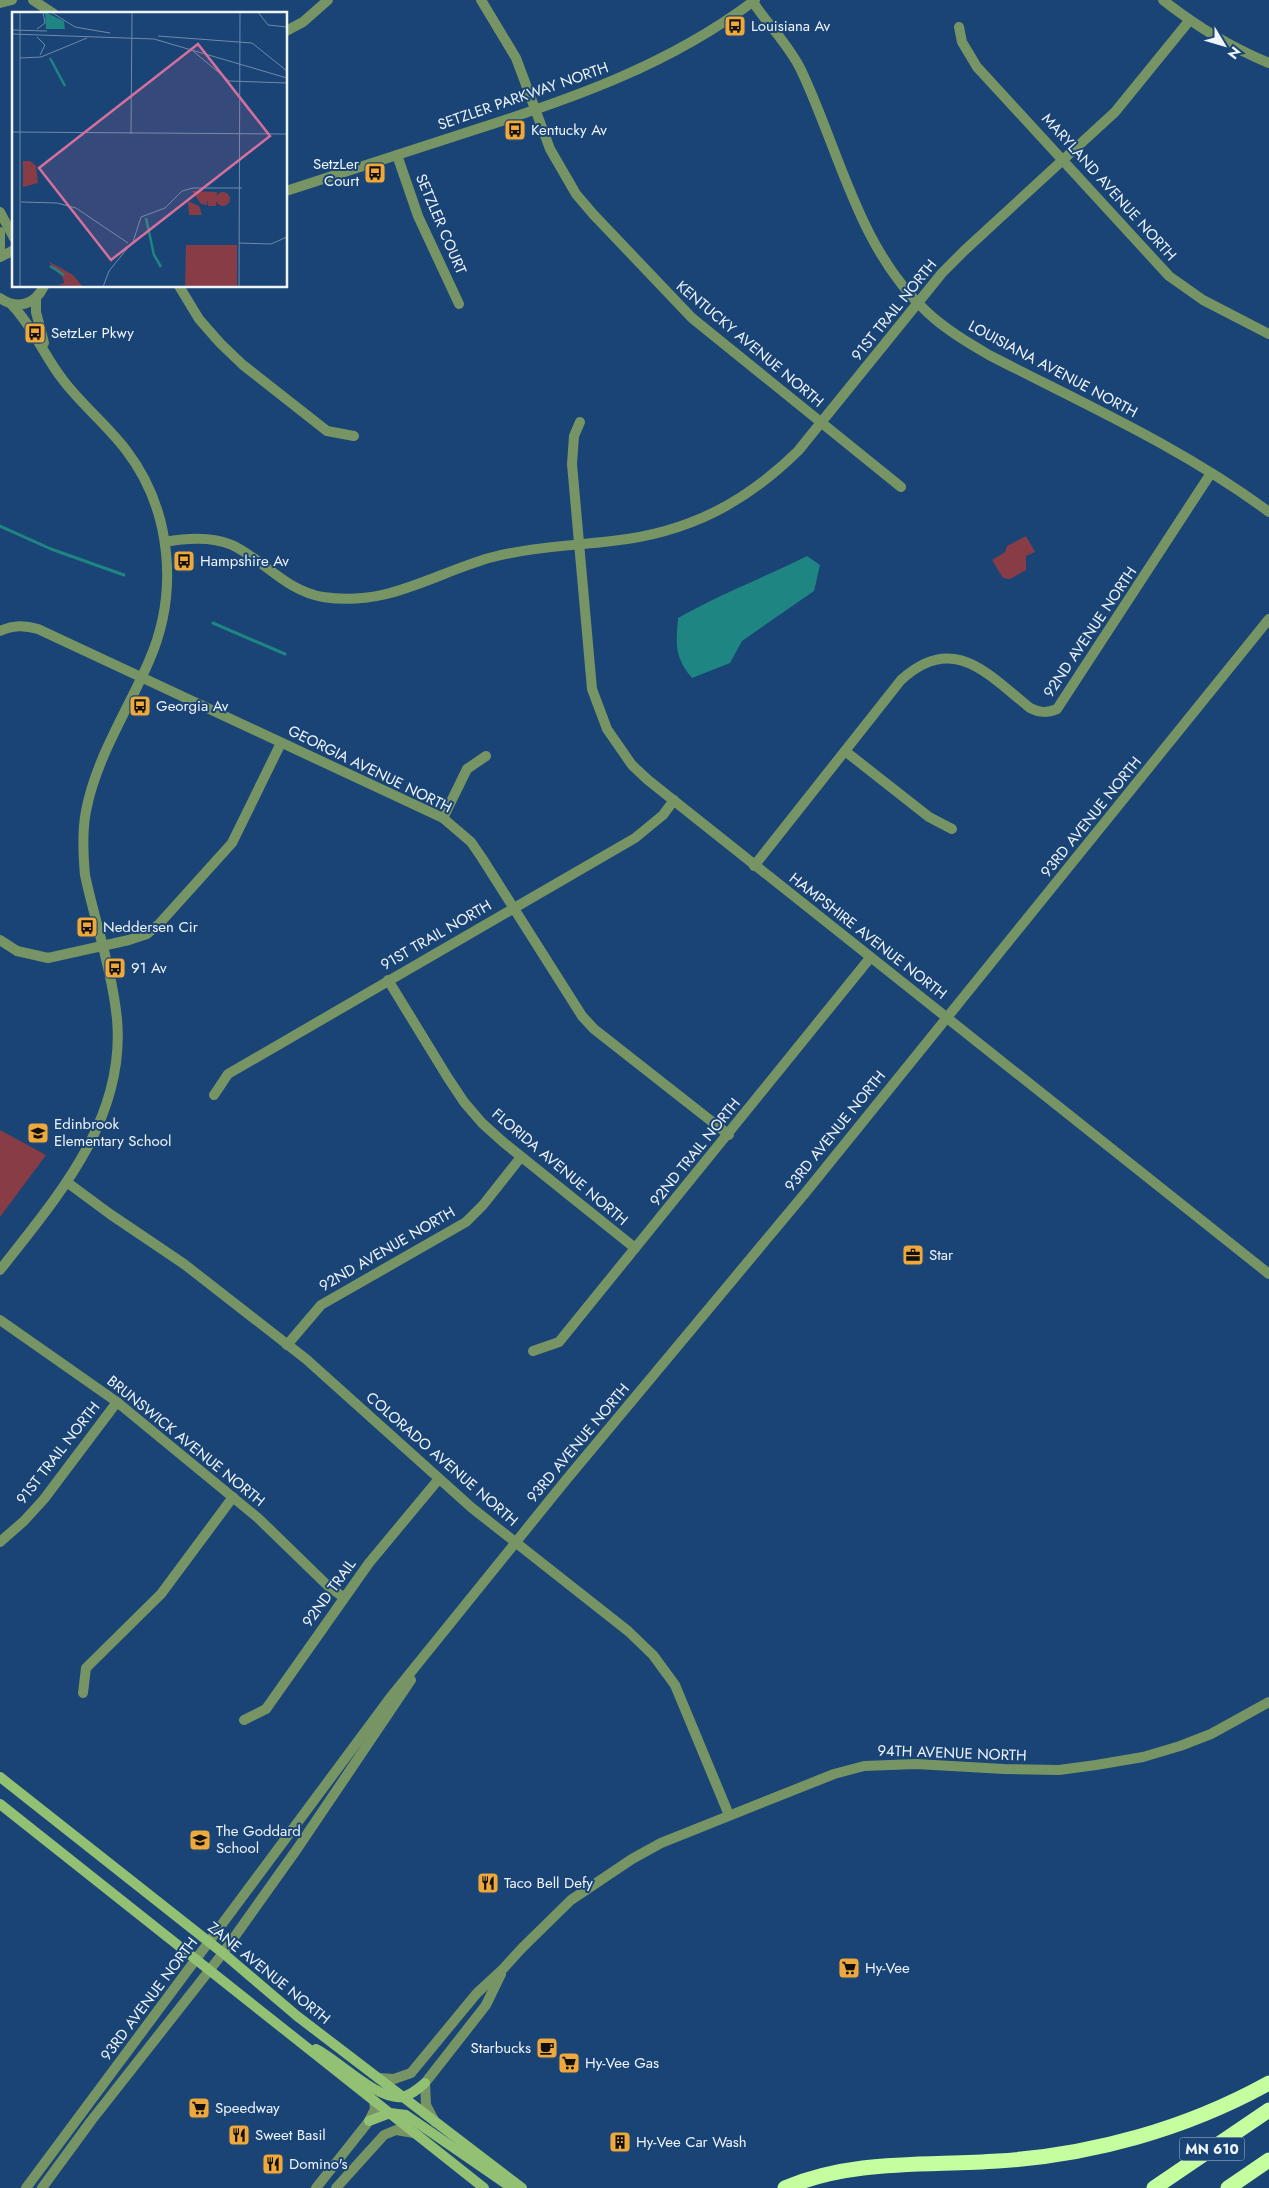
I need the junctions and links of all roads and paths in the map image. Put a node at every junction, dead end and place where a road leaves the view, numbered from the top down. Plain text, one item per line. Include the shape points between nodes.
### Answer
1 (12, 0) edge
2 (33, 0) edge
3 (328, 0) edge
4 (481, 0) edge
5 (1163, 0) edge
6 (754, 1) edge
7 (0, 3) edge
8 (51, 12) edge
9 (1189, 21) junction
10 (959, 27) dead end
11 (288, 30) edge
12 (1269, 63) edge
13 (536, 110) junction
14 (397, 155) junction
15 (1064, 159) junction
16 (288, 189) edge
17 (0, 212) edge
18 (0, 232) edge
19 (12, 234) edge
20 (0, 248) edge
21 (12, 251) edge
22 (0, 257) edge
23 (43, 288) edge
24 (180, 288) edge
25 (0, 298) edge
26 (36, 299) junction
27 (918, 303) junction
28 (460, 304) dead end
29 (12, 305) junction
30 (1269, 334) edge
31 (45, 351) junction
32 (580, 422) dead end
33 (821, 424) junction
34 (354, 436) dead end
35 (1211, 473) junction
36 (901, 487) dead end
37 (1269, 512) edge
38 (165, 542) junction
39 (580, 544) junction
40 (1269, 619) edge
41 (0, 631) edge
42 (142, 678) junction
43 (281, 743) junction
44 (845, 751) junction
45 (486, 756) dead end
46 (674, 800) junction
47 (443, 818) junction
48 (952, 829) dead end
49 (754, 866) junction
50 (513, 908) junction
51 (0, 940) edge
52 (102, 947) junction
53 (870, 958) junction
54 (388, 980) junction
55 (946, 1017) junction
56 (214, 1095) dead end
57 (729, 1135) junction
58 (521, 1157) junction
59 (68, 1182) junction
60 (635, 1248) junction
61 (0, 1270) edge
62 (1269, 1274) edge
63 (0, 1320) edge
64 (287, 1345) junction
65 (533, 1351) dead end
66 (116, 1402) junction
67 (438, 1480) junction
68 (233, 1496) junction
69 (0, 1542) edge
70 (515, 1542) junction
71 (343, 1597) junction
72 (422, 1660) junction
73 (83, 1693) dead end
74 (1269, 1702) edge
75 (244, 1720) dead end
76 (0, 1777) edge
77 (0, 1804) edge
78 (729, 1815) junction
79 (209, 1943) junction
80 (223, 1953) junction
81 (196, 1960) junction
82 (208, 1970) junction
83 (502, 1970) junction
84 (295, 2038) junction
85 (378, 2078) junction
86 (425, 2083) junction
87 (1269, 2083) edge
88 (402, 2097) junction
89 (374, 2101) junction
90 (1269, 2110) edge
91 (390, 2113) junction
92 (368, 2121) junction
93 (434, 2122) junction
94 (414, 2133) junction
95 (1269, 2160) edge
96 (26, 2188) edge
97 (42, 2188) edge
98 (316, 2188) edge
99 (336, 2188) edge
100 (484, 2188) edge
101 (512, 2188) edge
102 (522, 2188) edge
103 (785, 2188) edge
104 (1154, 2188) edge
105 (1228, 2188) edge

1 - 7 street
2 - 8 street
3 - 11 street via 303,22
4 - 13 street, KENTUCKY AVENUE NORTH via 516,58
5 - 9 street
6 - 13 street, SETZLER PARKWAY NORTH via 686,45 638,71
6 - 27 street, LOUISIANA AVENUE NORTH via 800,68 871,238 888,267
9 - 12 street
9 - 15 street, 91ST TRAIL NORTH via 1115,112
10 - 15 street, MARYLAND AVENUE NORTH via 962,42 976,67
13 - 14 street, SETZLER PARKWAY NORTH
13 - 33 street, KENTUCKY AVENUE NORTH via 562,172 593,214 692,318
14 - 16 street, SETZLER PARKWAY NORTH
14 - 28 street, SETZLER COURT via 418,216
15 - 27 street, 91ST TRAIL NORTH via 965,250
15 - 30 street, MARYLAND AVENUE NORTH via 1154,260 1184,288
17 - 19 street
18 - 20 street
21 - 22 street
23 - 26 street
24 - 34 street via 199,319 244,365 327,431
25 - 29 street
26 - 29 street via 24,305
26 - 31 street
27 - 33 street, 91ST TRAIL NORTH
27 - 35 street, LOUISIANA AVENUE NORTH via 960,338 989,355 1174,450
29 - 31 street
31 - 38 street via 63,380 115,436 139,469 155,502
32 - 39 street, HAMPSHIRE AVENUE NORTH via 574,436 572,464
33 - 36 street, KENTUCKY AVENUE NORTH
33 - 39 street, 91ST TRAIL NORTH via 773,476 713,515 646,536
35 - 37 street, LOUISIANA AVENUE NORTH
35 - 44 street, 92ND AVENUE NORTH via 1057,709 1039,712 972,663 957,658 941,658 926,662 901,680
38 - 39 street via 214,540 232,545 300,590 321,597 366,599 394,593 490,558 535,548
38 - 42 street via 168,576 164,615
39 - 46 street, HAMPSHIRE AVENUE NORTH via 592,688 598,709 607,730 632,765
40 - 55 street, 93RD AVENUE NORTH
41 - 42 street, GEORGIA AVENUE NORTH via 26,625
42 - 43 street, GEORGIA AVENUE NORTH
42 - 52 street via 101,764 86,812 85,874
43 - 47 street, GEORGIA AVENUE NORTH
43 - 52 street via 242,825 219,859 147,934
44 - 48 street via 929,817
44 - 49 street, 92ND AVENUE NORTH
45 - 47 street via 467,769
46 - 49 street, HAMPSHIRE AVENUE NORTH
46 - 50 street, 91ST TRAIL NORTH via 663,815 635,838
47 - 50 street, GEORGIA AVENUE NORTH via 471,842
49 - 53 street, HAMPSHIRE AVENUE NORTH
50 - 54 street, 91ST TRAIL NORTH
50 - 57 street, GEORGIA AVENUE NORTH via 571,1001 594,1030
51 - 52 street via 17,951 48,958
52 - 59 street via 117,1021 115,1069 104,1112
53 - 55 street, HAMPSHIRE AVENUE NORTH
53 - 57 street, 92ND TRAIL NORTH
54 - 56 street, 91ST TRAIL NORTH via 228,1074
54 - 58 street, FLORIDA AVENUE NORTH via 464,1102 482,1123
55 - 62 street, HAMPSHIRE AVENUE NORTH
55 - 70 street, 93RD AVENUE NORTH via 806,1192
57 - 60 street, 92ND TRAIL NORTH
58 - 60 street, FLORIDA AVENUE NORTH
58 - 64 street, 92ND AVENUE NORTH via 466,1222 321,1305
59 - 61 street
59 - 64 street, COLORADO AVENUE NORTH via 184,1264
60 - 65 street, 92ND TRAIL NORTH via 559,1342
63 - 66 street, BRUNSWICK AVENUE NORTH
64 - 67 street, COLORADO AVENUE NORTH
66 - 68 street, BRUNSWICK AVENUE NORTH
66 - 69 street, 91ST TRAIL NORTH via 44,1498
67 - 70 street, COLORADO AVENUE NORTH
67 - 71 street, 92ND TRAIL
68 - 71 street, BRUNSWICK AVENUE NORTH
68 - 73 street via 161,1594 86,1668
70 - 72 street, 93RD AVENUE NORTH
70 - 78 street, COLORADO AVENUE NORTH via 654,1655 675,1685
71 - 75 street, 92ND TRAIL via 266,1709
72 - 79 street, 93RD AVENUE NORTH via 390,1698
72 - 80 street, 93RD AVENUE NORTH via 403,1694
74 - 78 street, 94TH AVENUE NORTH via 1211,1734 1143,1757 1059,1770 916,1764 864,1766 834,1774
76 - 79 main road, ZANE AVENUE NORTH
77 - 81 main road
78 - 83 street, 94TH AVENUE NORTH via 661,1843 589,1887 543,1927
79 - 80 main road, ZANE AVENUE NORTH
79 - 81 street, 93RD AVENUE NORTH
80 - 82 street, 93RD AVENUE NORTH
80 - 85 main road, ZANE AVENUE NORTH via 297,2016
81 - 82 main road
81 - 96 street, 93RD AVENUE NORTH
82 - 84 main road
82 - 97 street, 93RD AVENUE NORTH
83 - 85 street, 94TH AVENUE NORTH via 477,1992 411,2073 394,2079
83 - 86 street, 94TH AVENUE NORTH via 486,2005
84 - 88 main road via 332,2057 382,2094
84 - 89 main road
85 - 88 main road, ZANE AVENUE NORTH
86 - 88 main road
86 - 93 street via 426,2105
87 - 103 highway via 1203,2115 1115,2143 1018,2160 849,2168
88 - 93 main road, ZANE AVENUE NORTH
89 - 91 main road
89 - 92 street
90 - 104 highway, MN 610
91 - 92 main road
91 - 94 main road
91 - 101 main road via 406,2115 420,2123
92 - 98 street
93 - 102 main road, ZANE AVENUE NORTH
94 - 99 street via 396,2130 384,2135
94 - 100 main road
95 - 105 highway, MN 610

